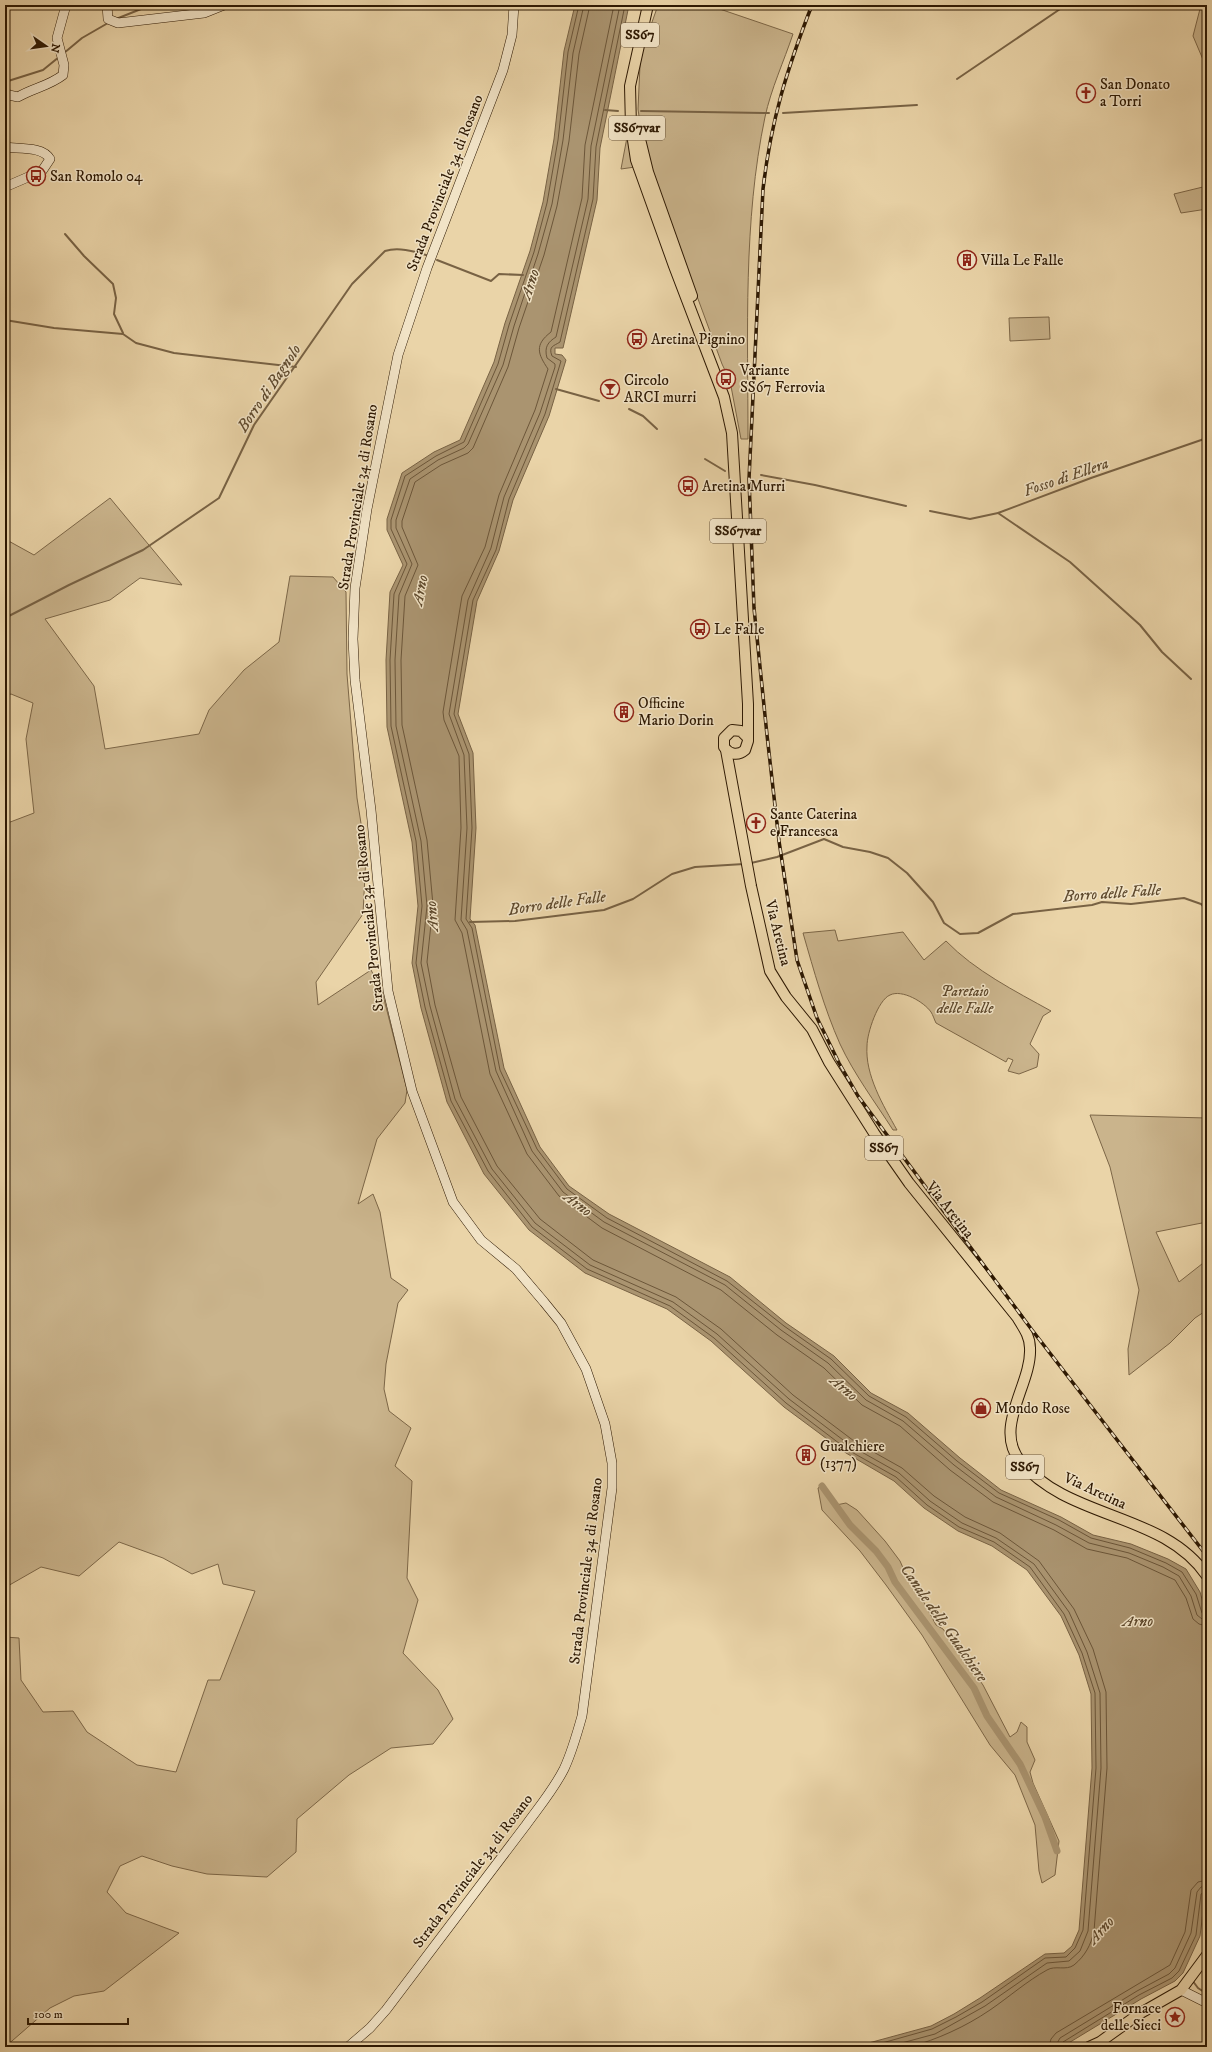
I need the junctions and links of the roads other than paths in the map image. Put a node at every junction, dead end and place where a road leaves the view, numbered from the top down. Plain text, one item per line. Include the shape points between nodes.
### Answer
1 (66, 5) edge
2 (107, 5) edge
3 (224, 5) edge
4 (514, 5) edge
5 (648, 5) edge
6 (634, 65) junction
7 (5, 92) edge
8 (5, 147) edge
9 (5, 186) edge
10 (724, 397) junction
11 (748, 704) junction
12 (735, 729) junction
13 (747, 737) junction
14 (726, 750) junction
15 (741, 753) junction
16 (730, 775) junction
17 (1207, 1576) edge
18 (1206, 1955) edge
19 (1181, 1990) junction
20 (1207, 2003) edge
21 (348, 2047) edge
22 (1089, 2047) edge

1 - 7 main road via 57,38 64,64 63,75 51,84 32,89 18,97
2 - 3 main road via 108,19 118,24 204,13
4 - 21 main road, Strada Provinciale 34 di Rosano via 511,40 503,70 436,246 398,355 367,509 355,588 355,680 371,810 388,991 412,1091 453,1202 481,1240 516,1269 561,1323 586,1370 605,1424 612,1463 612,1488 582,1716 574,1745 563,1770 526,1826 386,2010
5 - 6 main road, SS67
6 - 10 main road, SS67var via 635,115 648,172 716,363
6 - 10 main road, SS67var via 630,86 630,127 640,173
8 - 9 main road via 37,151 48,155 50,159 42,171
10 - 11 main road, SS67var via 735,458
11 - 12 main road, SS67var via 743,720
11 - 13 main road, SS67var
12 - 13 main road
12 - 14 main road, Via Aretina / SS67 via 725,735 723,744
13 - 15 main road via 748,746
14 - 15 main road via 734,754
14 - 16 main road, Via Aretina / SS67
15 - 16 main road via 732,766
16 - 17 main road, Via Aretina / SS67 via 770,971 812,1028 848,1093 909,1183 1017,1317 1027,1333 1030,1347 1028,1365 1011,1425 1012,1445 1016,1455 1028,1470 1056,1490 1169,1540 1190,1555
18 - 19 main road
19 - 20 main road
19 - 22 main road

